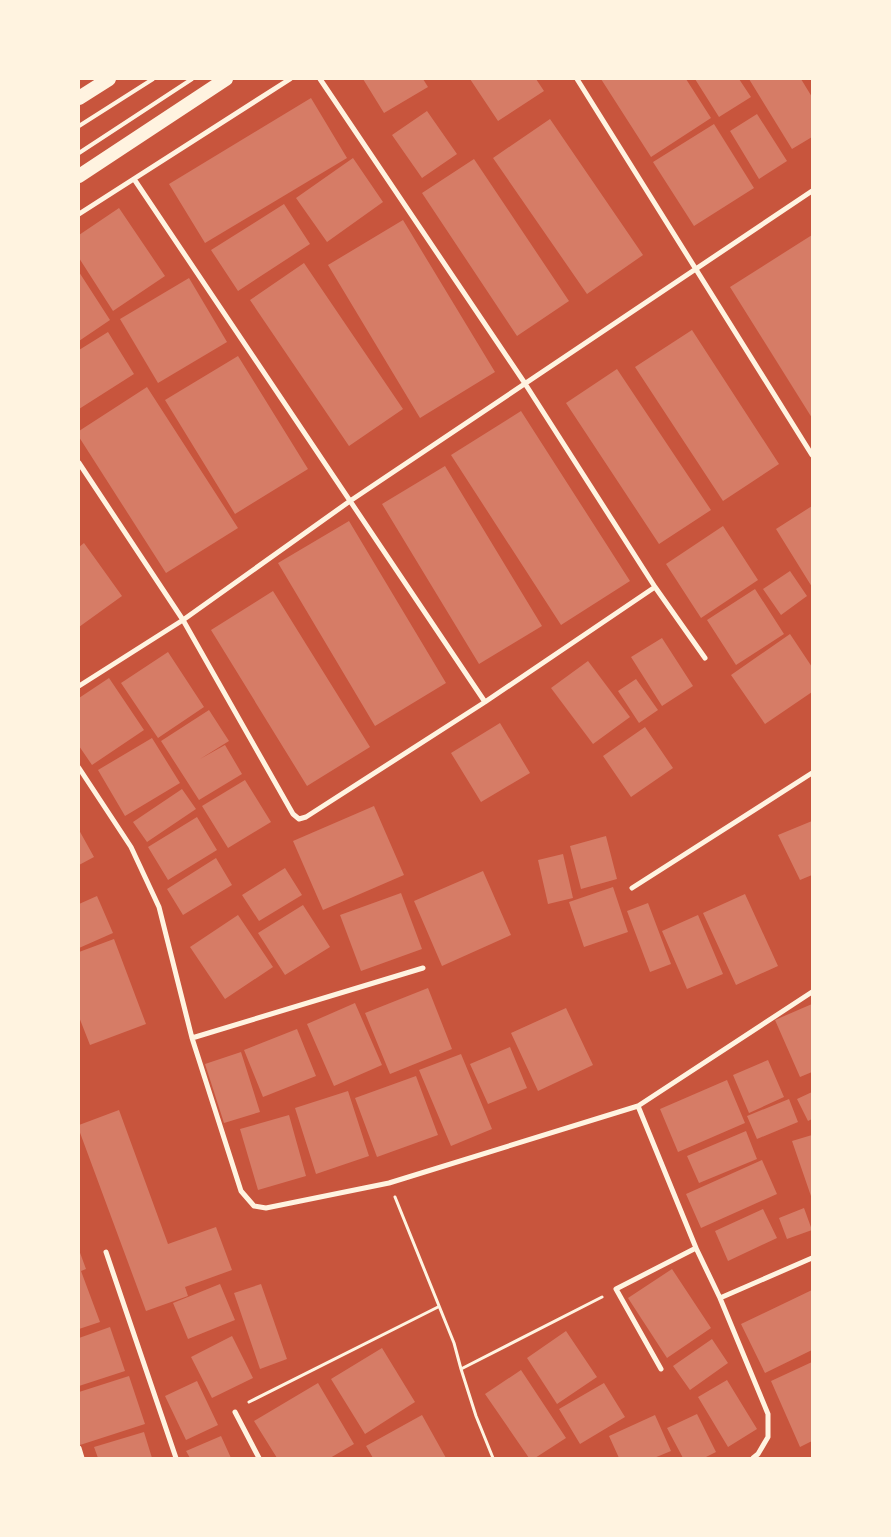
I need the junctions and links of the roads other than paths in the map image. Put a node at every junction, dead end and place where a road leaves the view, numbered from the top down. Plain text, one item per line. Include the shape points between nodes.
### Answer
1 (109, 79) edge
2 (153, 79) edge
3 (192, 79) edge
4 (226, 79) edge
5 (290, 79) edge
6 (320, 79) edge
7 (577, 79) edge
8 (79, 98) edge
9 (79, 126) edge
10 (79, 153) edge
11 (79, 176) edge
12 (134, 178) junction
13 (812, 191) edge
14 (79, 214) edge
15 (696, 270) junction
16 (524, 382) junction
17 (812, 455) edge
18 (79, 463) edge
19 (350, 501) junction
20 (655, 587) junction
21 (183, 620) junction
22 (705, 658) dead end
23 (79, 686) edge
24 (485, 702) junction
25 (79, 768) edge
26 (812, 773) edge
27 (632, 888) dead end
28 (423, 968) dead end
29 (812, 992) edge
30 (192, 1038) junction
31 (638, 1106) junction
32 (696, 1248) junction
33 (106, 1252) dead end
34 (812, 1258) edge
35 (720, 1298) junction
36 (661, 1369) dead end
37 (235, 1412) road end
38 (79, 1448) edge
39 (82, 1458) edge
40 (176, 1458) edge
41 (259, 1458) edge
42 (753, 1458) edge

1 - 8 highway
2 - 9 lane
3 - 10 lane
4 - 11 highway
5 - 12 street
6 - 16 street
7 - 15 street
12 - 14 street
12 - 19 street
13 - 15 street
15 - 16 street
15 - 17 street
16 - 19 street
16 - 20 street
18 - 21 street
19 - 21 street
19 - 24 street
20 - 22 street
20 - 24 street
21 - 23 street
21 - 24 street via 293,814 299,818 306,817
25 - 30 street via 131,847 159,908
26 - 27 street
28 - 30 street
29 - 31 street
30 - 31 street via 241,1192 254,1206 266,1208 389,1183
31 - 32 street
32 - 35 street
32 - 36 street via 616,1289
33 - 40 street
34 - 35 street
35 - 42 street via 768,1414 768,1437
37 - 41 street
38 - 39 street

